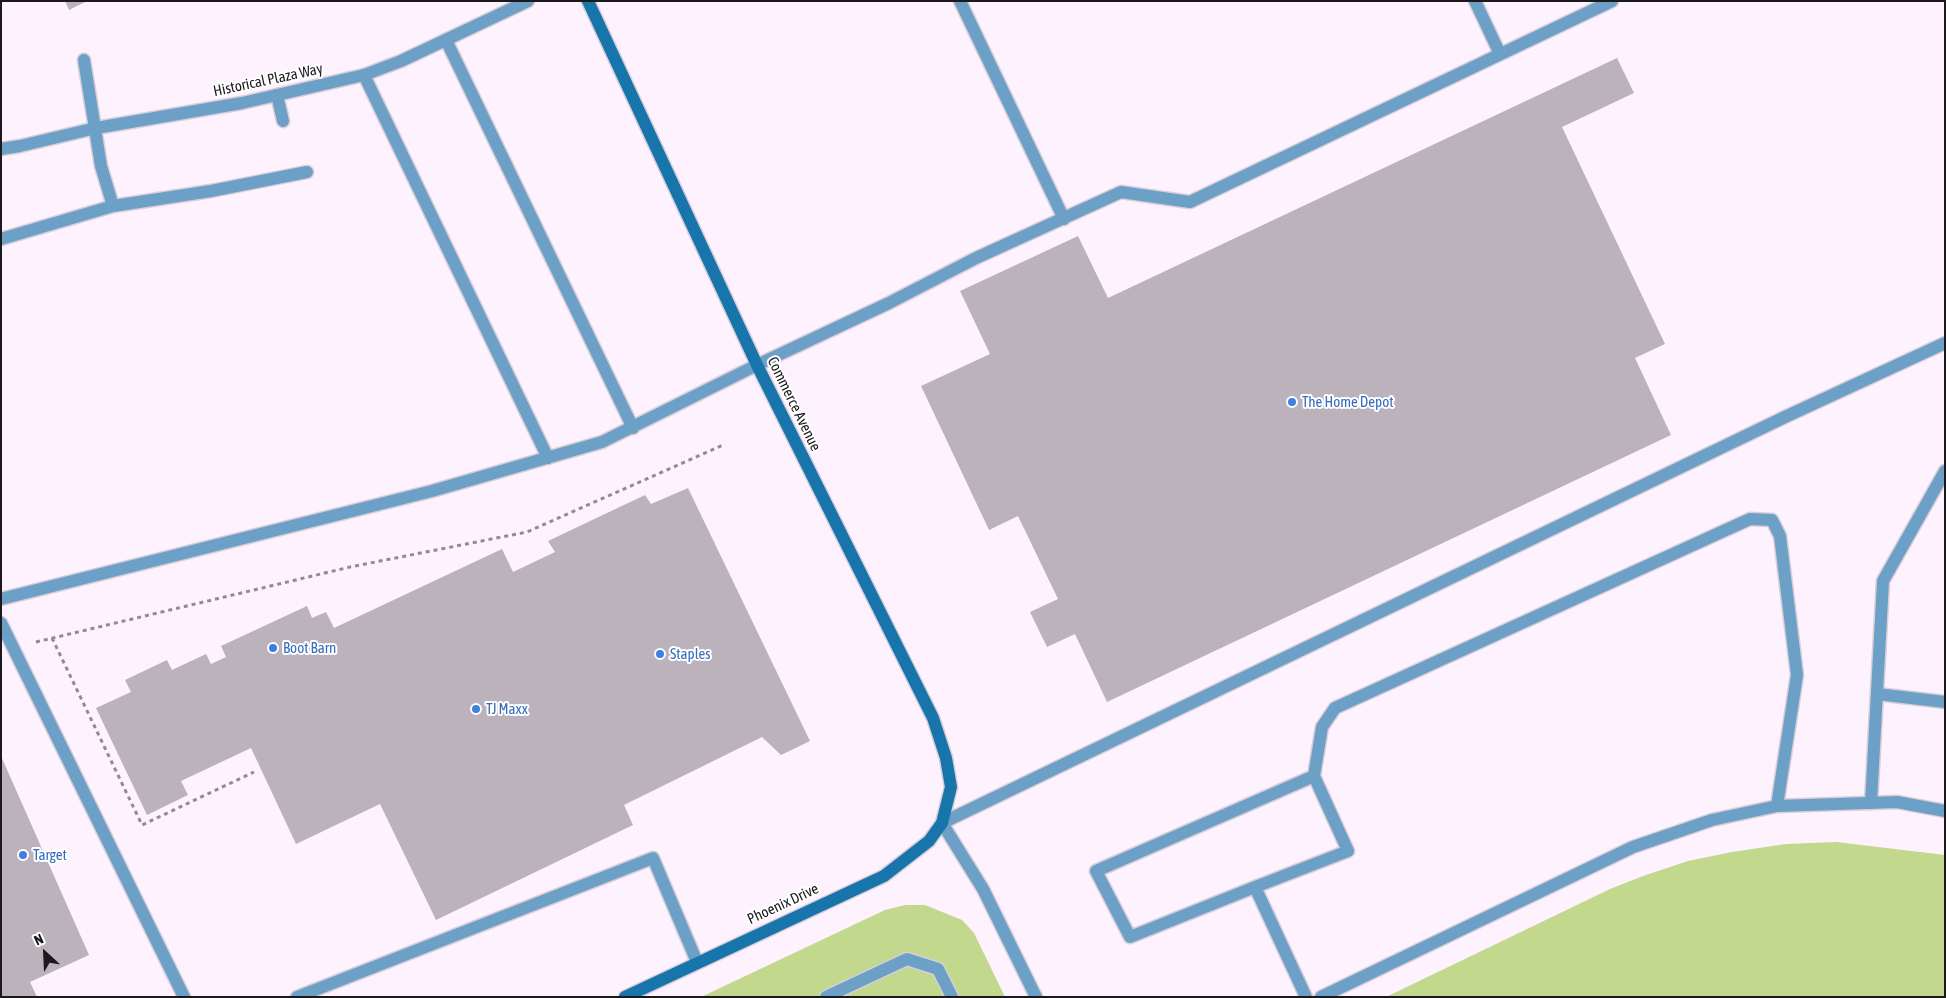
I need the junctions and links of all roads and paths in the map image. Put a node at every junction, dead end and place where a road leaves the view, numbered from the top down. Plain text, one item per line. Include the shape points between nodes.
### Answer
1 (528, 1) edge
2 (588, 1) edge
3 (960, 1) edge
4 (1475, 1) edge
5 (1612, 1) edge
6 (446, 40) junction
7 (1500, 54) junction
8 (84, 60) dead end
9 (364, 75) junction
10 (277, 95) junction
11 (283, 121) dead end
12 (96, 128) junction
13 (1, 149) edge
14 (308, 172) dead end
15 (113, 206) junction
16 (1064, 219) junction
17 (1, 239) edge
18 (1945, 343) edge
19 (757, 365) junction
20 (633, 428) junction
21 (723, 446) dead end
22 (548, 458) junction
23 (1945, 471) edge
24 (1, 599) edge
25 (1, 623) edge
26 (52, 638) junction
27 (14, 648) junction
28 (1877, 694) junction
29 (1945, 702) edge
30 (254, 772) dead end
31 (1314, 776) junction
32 (1871, 803) junction
33 (1778, 806) junction
34 (1945, 810) edge
35 (942, 823) junction
36 (1255, 887) junction
37 (698, 962) junction
38 (184, 997) edge
39 (297, 997) edge
40 (625, 997) edge
41 (826, 997) edge
42 (952, 997) edge
43 (1036, 997) edge
44 (1306, 997) edge
45 (1321, 997) edge

1 - 6 street, Historical Plaza Way
2 - 19 street, Commerce Avenue
3 - 16 street
4 - 7 street
5 - 7 street
6 - 9 street, Historical Plaza Way
6 - 20 street
7 - 16 street via 1190,202 1121,192
8 - 12 street
9 - 10 street, Historical Plaza Way
9 - 22 street
10 - 11 street
10 - 12 street, Historical Plaza Way
12 - 13 street, Historical Plaza Way
12 - 15 street via 101,166
14 - 15 street
15 - 17 street
16 - 19 street via 976,258
18 - 35 street via 1786,416
19 - 20 street
19 - 35 street, Commerce Avenue via 933,718 951,787
20 - 22 street via 602,442
21 - 26 path via 528,532 350,567
22 - 24 street via 432,491
23 - 28 street via 1883,582
25 - 27 street
26 - 27 path
26 - 30 path via 142,825
27 - 38 street
28 - 29 street
28 - 32 street
31 - 33 street via 1322,727 1335,708 1750,519 1772,520 1780,536 1797,675
31 - 36 street via 1348,851
31 - 36 street via 1096,871 1130,937
32 - 33 street
32 - 34 street via 1897,802
33 - 45 street via 1712,820 1633,847
35 - 37 street, Phoenix Drive via 929,841 884,876
35 - 43 street via 984,889
36 - 44 street
37 - 39 street via 653,858
37 - 40 street, Phoenix Drive
41 - 42 street via 907,959 938,970

